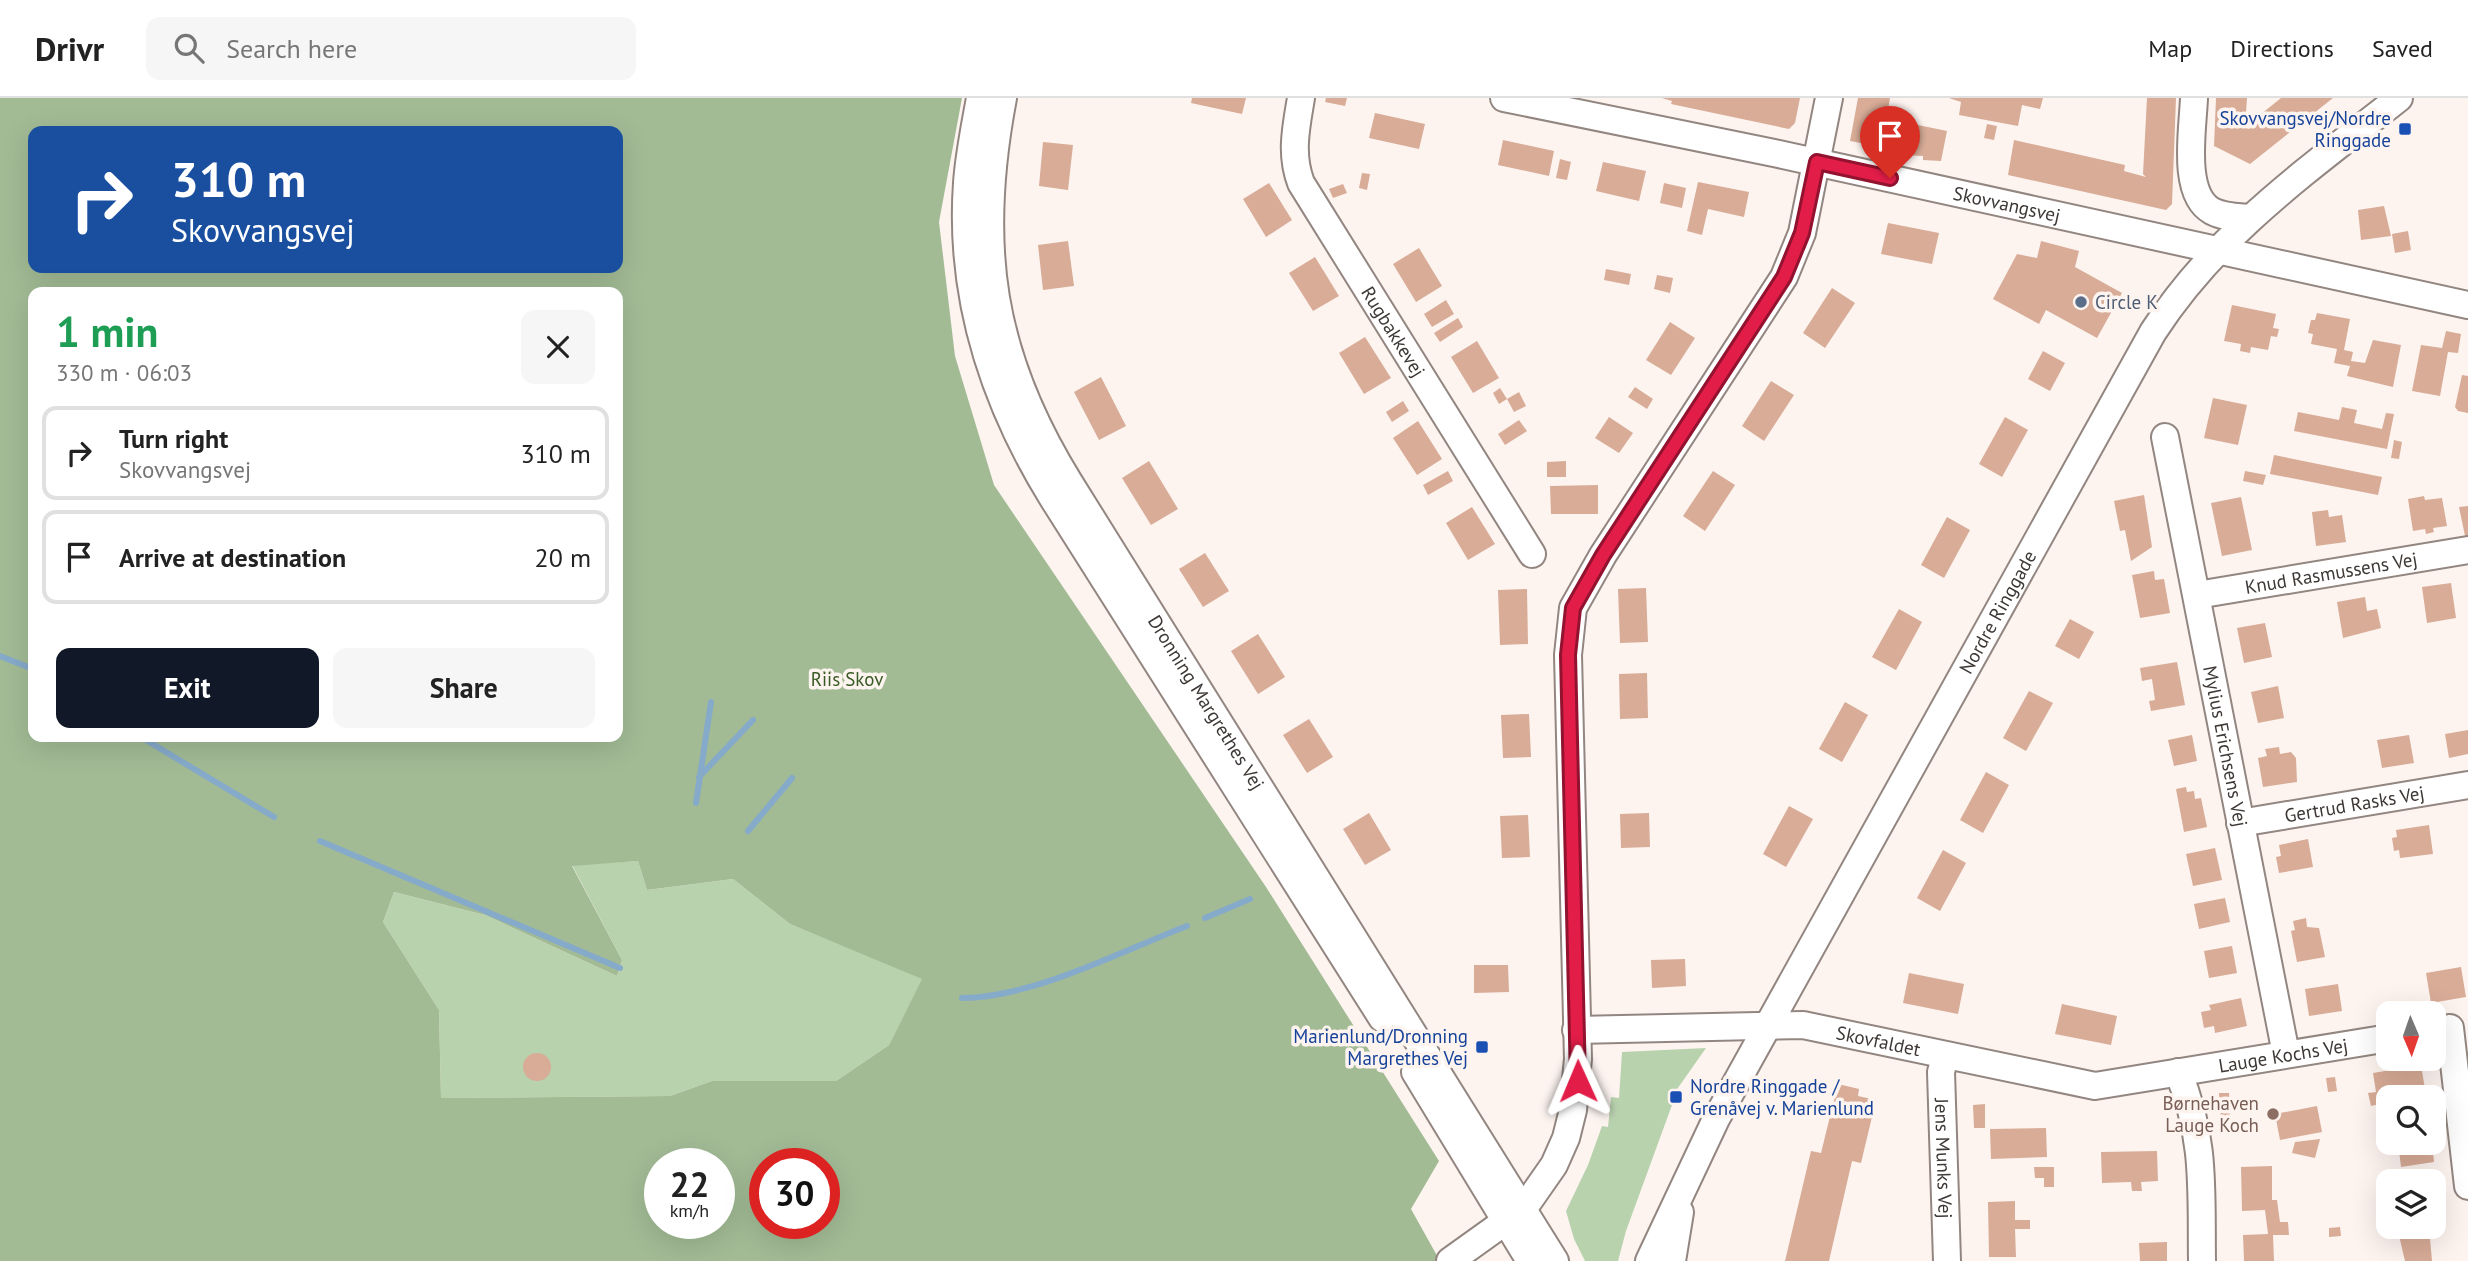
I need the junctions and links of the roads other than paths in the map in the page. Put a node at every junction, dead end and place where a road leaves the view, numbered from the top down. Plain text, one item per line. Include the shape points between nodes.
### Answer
1 (980, 98) edge
2 (1003, 98) edge
3 (1301, 98) edge
4 (1504, 98) edge
5 (1829, 98) edge
6 (2194, 98) edge
7 (2399, 98) edge
8 (1817, 162) junction
9 (2249, 218) junction
10 (2215, 250) junction
11 (2468, 305) edge
12 (2165, 437) dead end
13 (2468, 550) edge
14 (1532, 554) dead end
15 (2197, 595) junction
16 (2468, 785) edge
17 (2240, 823) junction
18 (1769, 1025) junction
19 (2451, 1028) edge
20 (1576, 1030) junction
21 (2376, 1040) edge
22 (2286, 1054) junction
23 (1945, 1056) junction
24 (2178, 1072) junction
25 (2468, 1186) edge
26 (1684, 1193) junction
27 (1515, 1214) junction
28 (1450, 1261) edge
29 (1531, 1261) edge
30 (1556, 1261) edge
31 (1649, 1261) edge
32 (1672, 1261) edge
33 (1947, 1261) edge
34 (2202, 1261) edge

1 - 27 street, Dronning Margrethes Vej via 967,181 972,303 1013,427 1052,497
2 - 27 street, Dronning Margrethes Vej via 989,183 989,255 1004,340 1032,416
3 - 14 street, Rugbakkevej via 1293,149 1301,183
4 - 8 street, Skovvangsvej
5 - 8 street
6 - 9 street via 2191,180 2204,205
7 - 9 street, Nordre Ringgade
8 - 10 street, Skovvangsvej
8 - 20 street via 1802,233 1784,277 1573,608 1568,655
9 - 10 street, Nordre Ringgade
10 - 11 street, Skovvangsvej
10 - 18 street, Nordre Ringgade via 2153,332
12 - 15 street, Mylius Erichsens Vej
13 - 15 street, Knud Rasmussens Vej
15 - 17 street, Mylius Erichsens Vej
16 - 17 street, Gertrud Rasks Vej
17 - 22 street, Mylius Erichsens Vej
18 - 20 street, Skovfaldet
18 - 23 street, Skovfaldet via 1803,1024
18 - 26 street, Nordre Ringgade via 1717,1119
19 - 25 street
20 - 27 street via 1578,1081 1566,1138 1554,1165
21 - 22 street, Lauge Kochs Vej
22 - 24 street, Lauge Kochs Vej
23 - 24 street, Skovfaldet via 2095,1086
23 - 33 street, Jens Munks Vej via 1941,1072
24 - 34 street via 2200,1145
26 - 31 street, Nordre Ringgade
26 - 32 street, Nordre Ringgade
27 - 28 street
27 - 29 street, Dronning Margrethes Vej
27 - 30 street, Dronning Margrethes Vej

